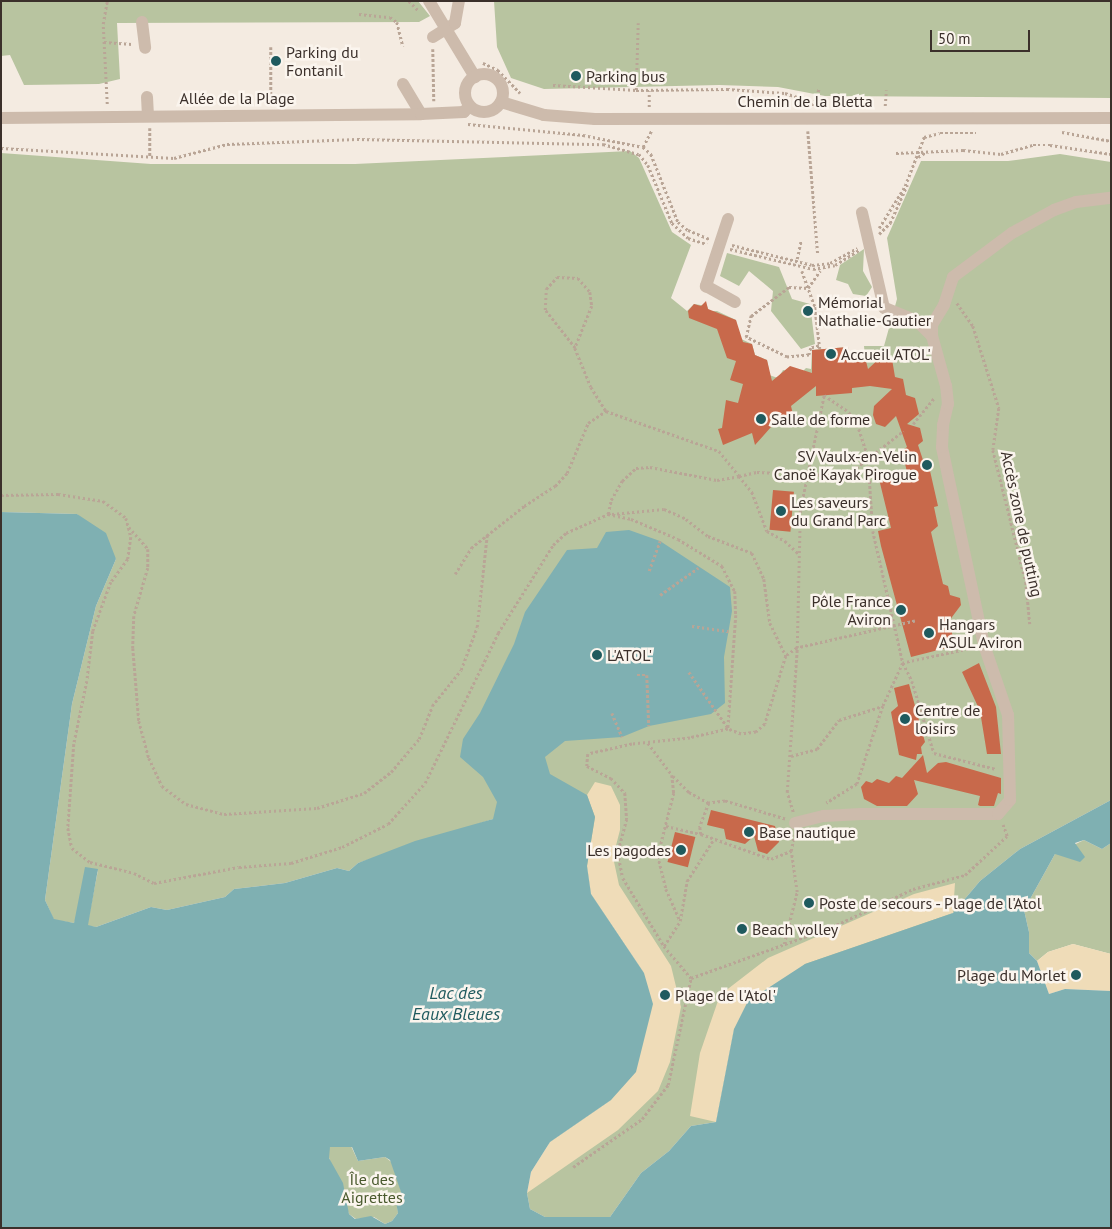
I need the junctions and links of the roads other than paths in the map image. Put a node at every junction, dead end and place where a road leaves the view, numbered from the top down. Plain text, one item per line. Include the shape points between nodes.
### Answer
1 (429, 1) edge
2 (459, 1) edge
3 (142, 22) dead end
4 (448, 28) junction
5 (432, 37) road end
6 (144, 48) road end
7 (475, 77) junction
8 (403, 84) dead end
9 (147, 97) dead end
10 (500, 102) junction
11 (469, 106) junction
12 (148, 114) junction
13 (421, 114) junction
14 (1, 118) edge
15 (1111, 118) edge
16 (1111, 198) edge
17 (862, 213) dead end
18 (728, 219) dead end
19 (735, 302) dead end
20 (932, 336) junction
21 (795, 823) road end

1 - 4 street
2 - 4 street via 458,18
3 - 6 street
4 - 5 street
4 - 7 street
7 - 10 street via 487,75 497,80 502,91
7 - 11 street via 465,90
8 - 13 street
9 - 12 street
10 - 11 street via 486,112
10 - 15 street, Chemin de la Bletta via 544,115 595,119
11 - 13 street, Allée de la Plage via 464,112
12 - 13 street, Allée de la Plage
12 - 14 street, Allée de la Plage
16 - 20 street via 1076,202 1054,210 1012,233 953,277 944,306 932,325
17 - 20 street via 884,308 917,321
18 - 19 street via 706,286
20 - 21 street via 948,404 942,447 984,645 1008,715 1010,800 998,814 860,814 824,816

